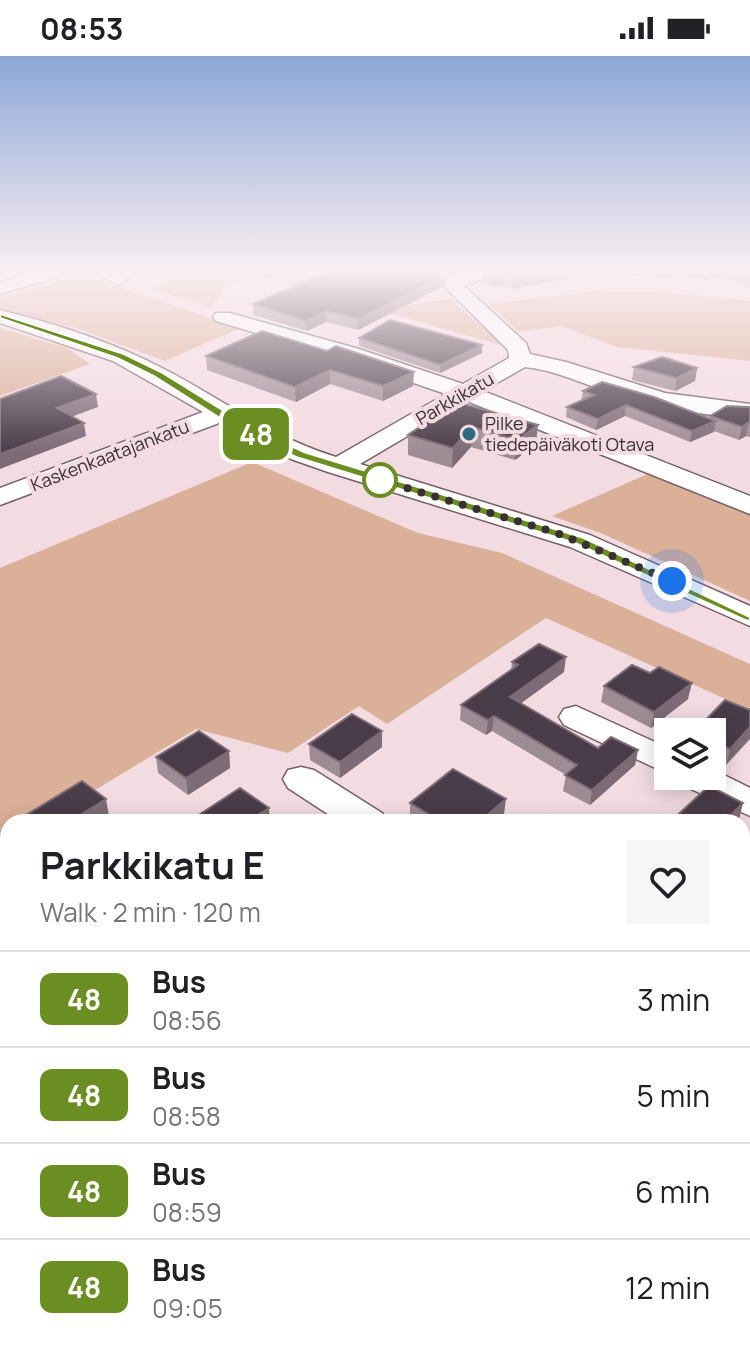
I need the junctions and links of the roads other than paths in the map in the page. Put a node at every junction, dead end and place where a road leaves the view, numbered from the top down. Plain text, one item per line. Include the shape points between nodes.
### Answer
1 (50, 332) edge
2 (276, 332) edge
3 (502, 332) edge
4 (521, 360) junction
5 (467, 393) junction
6 (750, 411) edge
7 (220, 414) junction
8 (337, 467) junction
9 (0, 497) edge
10 (750, 506) edge
11 (750, 617) edge
12 (576, 717) dead end
13 (654, 755) edge
14 (301, 779) dead end
15 (724, 790) edge
16 (750, 803) edge
17 (356, 814) edge

1 - 7 street via 121,356
2 - 5 street
3 - 4 street via 518,348
4 - 5 street, Parkkikatu
4 - 6 street via 555,364 658,398
5 - 8 street, Parkkikatu
5 - 10 street
7 - 8 street via 273,443
7 - 9 street, Kaskenkaatajankatu
8 - 11 street via 580,541
12 - 13 street
14 - 17 street
15 - 16 street

